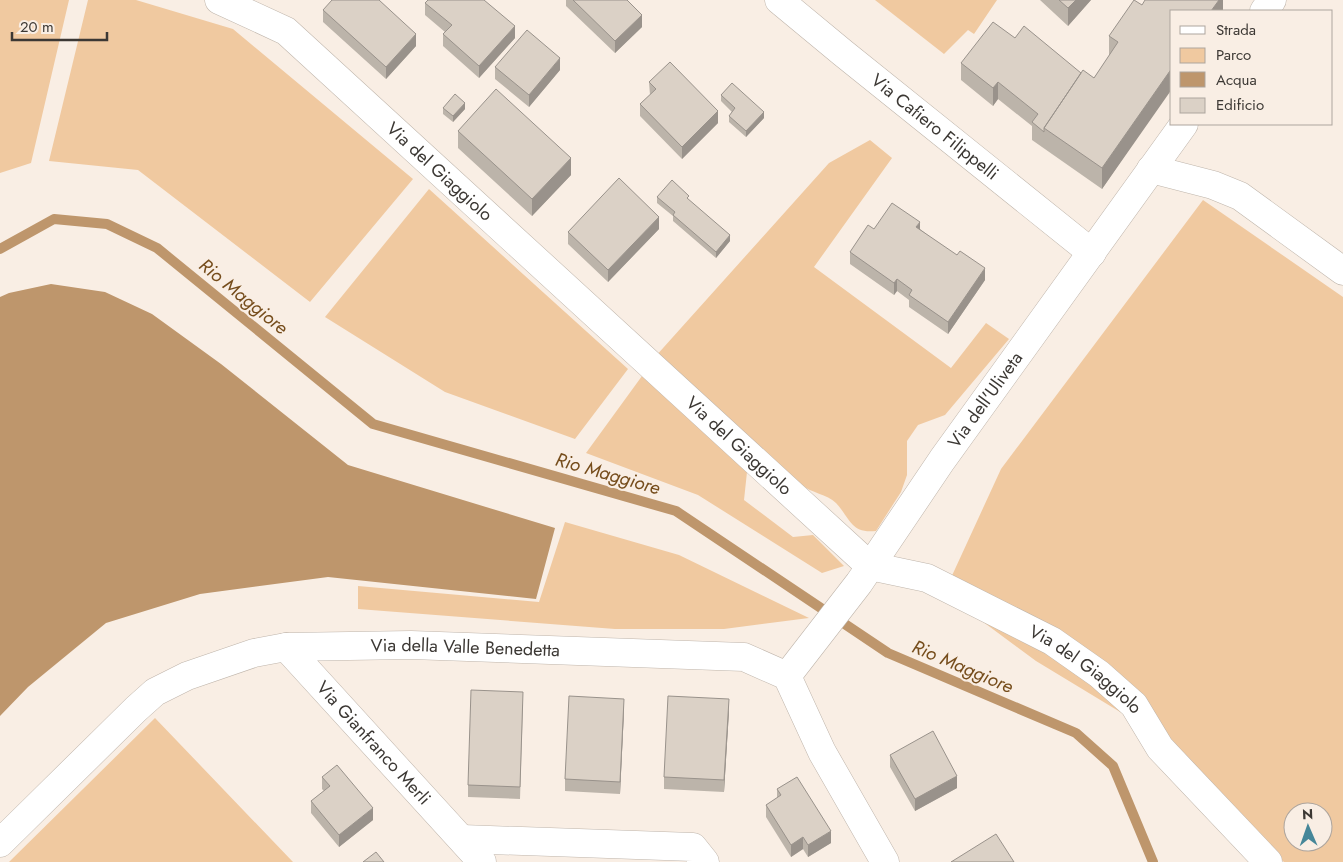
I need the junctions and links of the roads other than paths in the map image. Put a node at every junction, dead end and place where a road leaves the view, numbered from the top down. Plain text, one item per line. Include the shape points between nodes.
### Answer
1 (779, 0) edge
2 (234, 3) edge
3 (1183, 125) edge
4 (1151, 169) junction
5 (1092, 253) junction
6 (1343, 272) edge
7 (863, 576) junction
8 (286, 647) junction
9 (787, 676) junction
10 (462, 839) junction
11 (0, 843) edge
12 (482, 862) edge
13 (705, 862) edge
14 (885, 862) edge
15 (1268, 862) edge

1 - 5 street, Via Cafiero Filippelli
2 - 7 street, Via del Giaggiolo via 286,31
3 - 4 street, Via dell'Uliveta
4 - 5 street, Via dell'Uliveta
4 - 6 street via 1213,185 1240,196
5 - 7 street, Via dell'Uliveta via 942,460
7 - 9 street, Via dell'Uliveta
7 - 15 street, Via del Giaggiolo via 927,578 1052,641 1099,674 1134,705 1160,748
8 - 9 street, Via della Valle Benedetta via 411,645 744,657
8 - 10 street, Via Gianfranco Merli
8 - 11 street, Via della Valle Benedetta via 220,664 155,692
9 - 14 street via 822,752
10 - 12 street, Via Gianfranco Merli
10 - 13 street via 694,847

